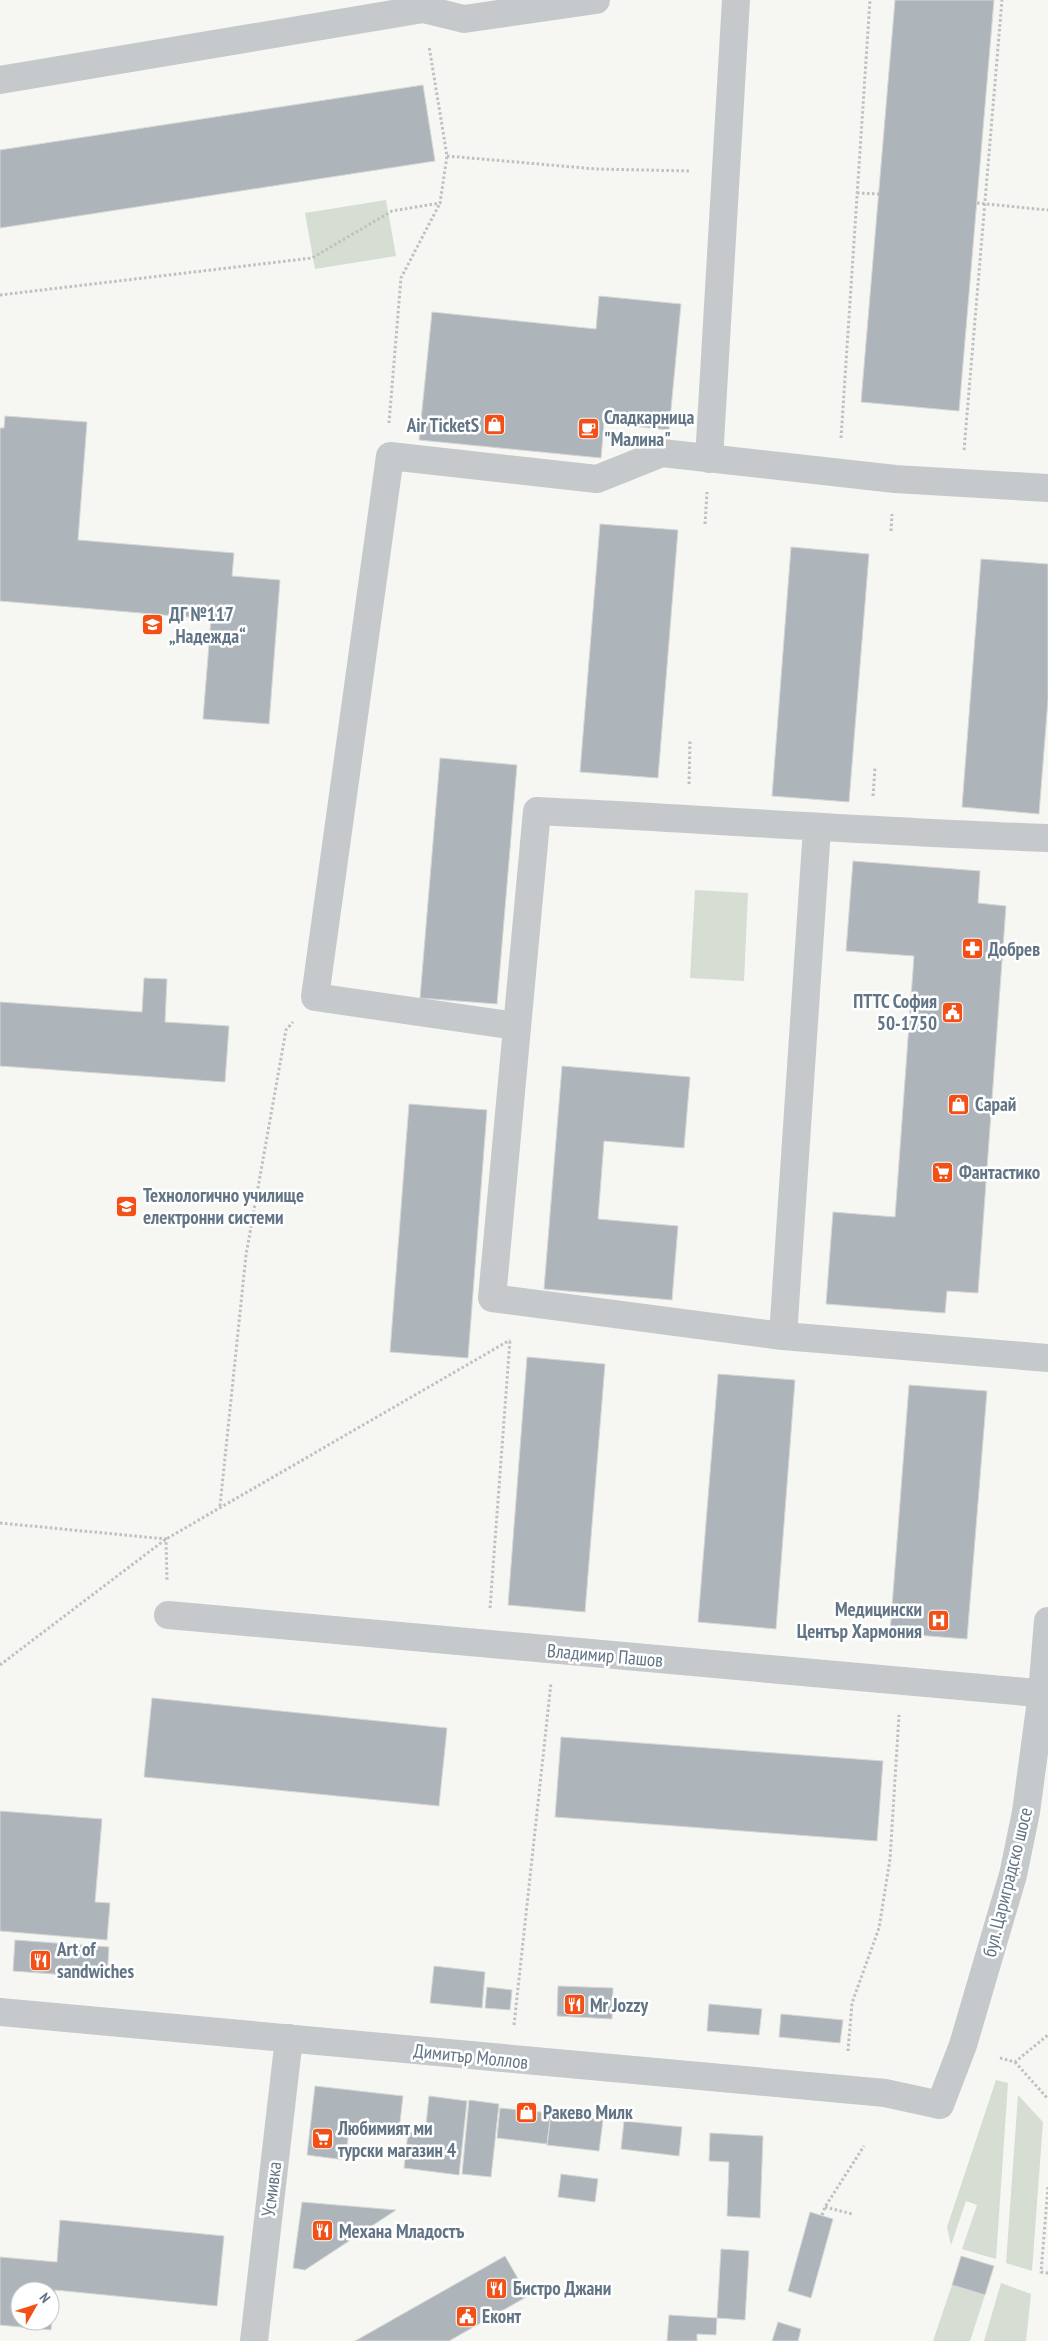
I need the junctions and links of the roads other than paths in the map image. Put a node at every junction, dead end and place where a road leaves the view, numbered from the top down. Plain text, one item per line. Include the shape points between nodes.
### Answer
1 (596, 0) edge
2 (716, 0) edge
3 (736, 0) edge
4 (0, 80) edge
5 (709, 459) junction
6 (1048, 488) edge
7 (818, 828) junction
8 (1048, 838) edge
9 (516, 1026) junction
10 (783, 1336) junction
11 (1048, 1358) edge
12 (168, 1615) road end
13 (1048, 1621) edge
14 (1045, 1693) edge
15 (0, 2012) edge
16 (289, 2038) junction
17 (940, 2105) joint
18 (254, 2341) edge

1 - 4 street via 464,20 423,9
2 - 3 street
3 - 5 street
5 - 6 street
5 - 9 street via 662,453 597,478 390,456 315,997
7 - 8 street
7 - 9 street via 537,811
7 - 10 street
9 - 10 street via 503,1299
10 - 11 street
12 - 14 street, Владимир Пашов
13 - 14 street, бул. Цариградско шосе
14 - 17 street, бул. Цариградско шосе via 1013,1875 963,2045
15 - 16 street, Димитър Моллов
16 - 17 street, Димитър Моллов via 885,2093
16 - 18 street, Усмивка

